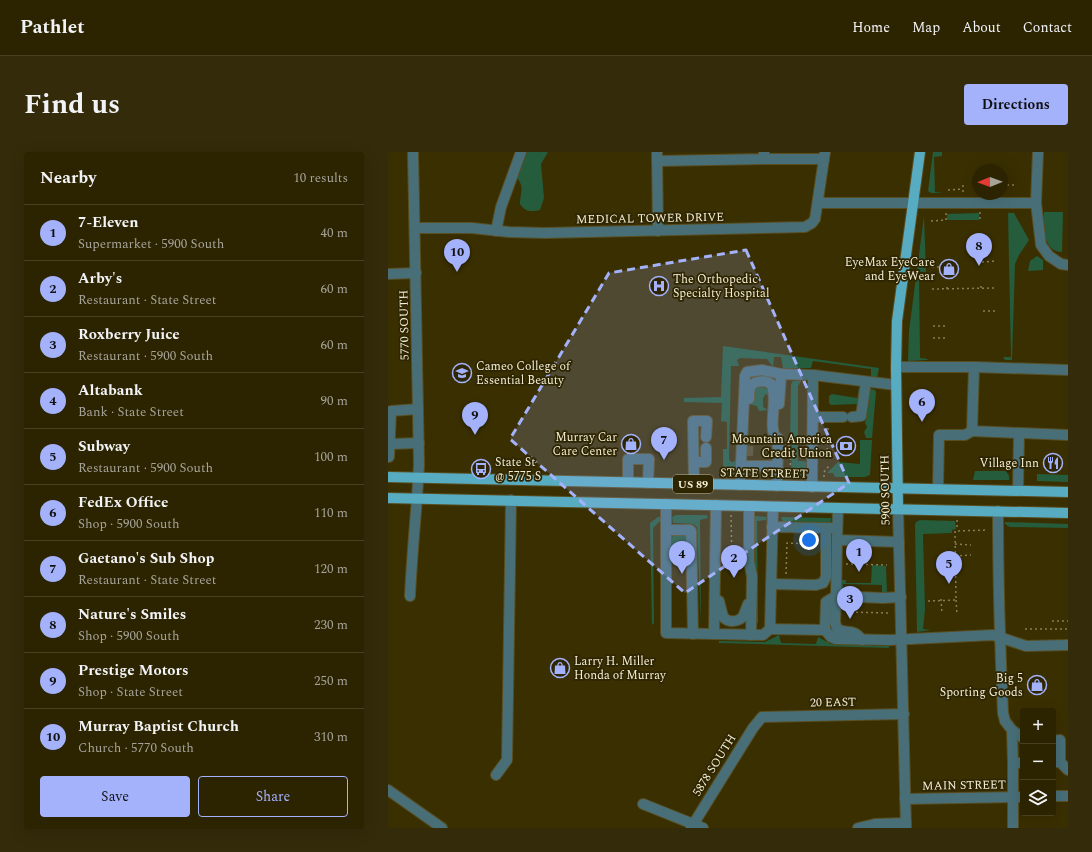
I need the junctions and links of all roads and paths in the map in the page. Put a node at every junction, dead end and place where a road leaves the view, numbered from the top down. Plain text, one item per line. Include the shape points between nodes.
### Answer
1 (413, 152) edge
2 (521, 152) edge
3 (920, 152) edge
4 (1038, 152) edge
5 (764, 155) edge
6 (657, 156) edge
7 (825, 156) edge
8 (963, 185) dead end
9 (1008, 185) edge
10 (1017, 185) dead end
11 (963, 189) junction
12 (948, 190) dead end
13 (963, 194) dead end
14 (818, 203) junction
15 (1036, 203) junction
16 (912, 204) junction
17 (980, 212) dead end
18 (946, 213) dead end
19 (980, 220) dead end
20 (931, 221) dead end
21 (415, 228) junction
22 (496, 231) junction
23 (658, 231) junction
24 (982, 262) dead end
25 (996, 262) dead end
26 (1068, 265) edge
27 (932, 267) dead end
28 (945, 267) dead end
29 (416, 273) junction
30 (388, 274) edge
31 (996, 288) dead end
32 (932, 289) dead end
33 (997, 310) dead end
34 (983, 311) dead end
35 (933, 326) dead end
36 (946, 326) dead end
37 (933, 338) dead end
38 (946, 338) dead end
39 (974, 366) junction
40 (896, 367) junction
41 (1068, 370) edge
42 (780, 374) junction
43 (813, 375) junction
44 (769, 382) junction
45 (866, 382) junction
46 (896, 385) junction
47 (418, 409) junction
48 (813, 416) junction
49 (828, 428) dead end
50 (972, 431) junction
51 (1019, 433) junction
52 (1068, 435) edge
53 (749, 436) tunnel mouth
54 (706, 437) dead end
55 (419, 442) junction
56 (777, 443) junction
57 (390, 444) junction
58 (790, 446) dead end
59 (706, 448) dead end
60 (748, 456) tunnel mouth
61 (388, 457) edge
62 (828, 457) dead end
63 (694, 462) junction
64 (741, 466) junction
65 (777, 466) junction
66 (829, 466) dead end
67 (388, 477) edge
68 (790, 477) dead end
69 (824, 477) dead end
70 (418, 478) junction
71 (628, 482) junction
72 (648, 483) junction
73 (694, 484) junction
74 (740, 485) junction
75 (777, 486) junction
76 (812, 487) junction
77 (898, 488) junction
78 (938, 489) junction
79 (1018, 491) junction
80 (1068, 492) edge
81 (388, 498) edge
82 (418, 498) junction
83 (511, 500) junction
84 (666, 504) junction
85 (716, 505) junction
86 (749, 506) junction
87 (773, 506) junction
88 (838, 508) junction
89 (898, 509) junction
90 (998, 512) junction
91 (1068, 513) edge
92 (731, 515) dead end
93 (956, 520) dead end
94 (990, 525) dead end
95 (772, 527) junction
96 (826, 528) junction
97 (838, 528) junction
98 (666, 530) junction
99 (957, 531) junction
100 (837, 540) junction
101 (899, 542) junction
102 (822, 544) dead end
103 (955, 544) junction
104 (971, 545) dead end
105 (971, 555) dead end
106 (955, 556) junction
107 (739, 564) dead end
108 (846, 564) dead end
109 (887, 565) dead end
110 (716, 566) junction
111 (751, 568) junction
112 (786, 577) dead end
113 (771, 584) junction
114 (953, 584) dead end
115 (956, 584) junction
116 (953, 594) dead end
117 (956, 594) junction
118 (410, 596) dead end
119 (836, 596) junction
120 (901, 597) junction
121 (928, 600) dead end
122 (941, 600) junction
123 (956, 600) junction
124 (842, 612) dead end
125 (890, 613) dead end
126 (942, 614) dead end
127 (957, 614) dead end
128 (1052, 621) dead end
129 (1068, 621) edge
130 (1068, 628) edge
131 (770, 629) junction
132 (1025, 629) dead end
133 (825, 630) junction
134 (693, 634) junction
135 (714, 634) junction
136 (751, 635) junction
137 (902, 638) junction
138 (1001, 638) junction
139 (862, 640) junction
140 (1068, 645) edge
141 (904, 714) junction
142 (762, 717) joint
143 (1012, 730) junction
144 (1020, 736) edge
145 (1056, 741) edge
146 (1057, 762) edge
147 (1018, 763) edge
148 (1068, 770) edge
149 (496, 775) dead end
150 (388, 790) edge
151 (1056, 796) edge
152 (1068, 796) edge
153 (1018, 797) edge
154 (905, 799) junction
155 (643, 804) dead end
156 (906, 825) edge
157 (692, 826) edge
158 (442, 828) edge
159 (703, 828) edge
160 (858, 828) edge
161 (1013, 828) edge

1 - 21 street, 5770 SOUTH
2 - 22 street
3 - 16 main road, 5900 SOUTH
4 - 15 street
5 - 6 street
5 - 7 street
6 - 23 street
7 - 14 street, MEDICAL TOWER DRIVE
8 - 11 path
9 - 10 path
11 - 12 path
11 - 13 path
14 - 16 street
14 - 23 street, MEDICAL TOWER DRIVE via 814,221 805,227
15 - 16 street
15 - 26 street via 1041,245 1049,256 1061,264
16 - 40 main road, 5900 SOUTH via 897,321
17 - 19 path
18 - 20 path via 946,221
21 - 22 street, MEDICAL TOWER DRIVE via 472,228
21 - 29 street, 5770 SOUTH
22 - 23 street, MEDICAL TOWER DRIVE
24 - 25 path
27 - 28 path
29 - 30 street
29 - 47 street, 5770 SOUTH
31 - 32 path
33 - 34 path
35 - 36 path
37 - 38 path
39 - 40 street
39 - 41 street
39 - 50 street
40 - 46 main road, 5900 SOUTH
42 - 43 street
42 - 44 street
42 - 56 street
42 - 64 street via 762,370 748,372 745,376
43 - 45 street
43 - 48 street
44 - 53 street via 759,382 750,388
44 - 56 street via 773,389 772,433
45 - 46 street
45 - 48 street via 861,416
46 - 77 main road, 5900 SOUTH
47 - 55 street, 5770 SOUTH
47 - 57 street via 391,411
48 - 76 street
49 - 62 path
50 - 51 street
50 - 78 street via 965,435 939,435
51 - 52 street
51 - 79 street
54 - 63 street via 707,421 693,421
55 - 57 street
55 - 70 street, 5770 SOUTH
56 - 65 street
57 - 61 street
58 - 68 path
59 - 63 street via 706,462
60 - 64 street
63 - 73 street
64 - 65 street
64 - 74 street
65 - 75 street
66 - 69 path via 824,472
67 - 70 main road, STATE STREET / US 89
70 - 71 main road, STATE STREET / US 89
70 - 82 street, 5770 SOUTH
71 - 72 main road, STATE STREET / US 89
71 - 72 street via 628,459 649,459
72 - 73 main road, STATE STREET / US 89
73 - 74 main road, STATE STREET / US 89
74 - 75 main road, STATE STREET / US 89
75 - 76 main road, STATE STREET / US 89
76 - 77 main road, STATE STREET / US 89
77 - 78 main road, STATE STREET / US 89
77 - 89 main road, 5900 SOUTH
78 - 79 main road, STATE STREET / US 89
79 - 80 main road, STATE STREET / US 89
81 - 82 main road, US 89
82 - 83 main road, US 89
82 - 118 street, 5770 SOUTH via 414,516
83 - 84 main road, US 89
83 - 149 street via 508,760
84 - 85 main road, US 89
84 - 98 street
85 - 86 main road, US 89
85 - 110 street
86 - 87 main road, US 89
86 - 111 street
87 - 88 main road, US 89
87 - 95 street
88 - 89 main road, US 89
88 - 97 street
89 - 90 main road, US 89
89 - 101 street, 5900 SOUTH
90 - 91 main road, US 89
90 - 138 street
92 - 107 path via 732,564
93 - 99 path
94 - 99 path via 990,530
95 - 96 street
95 - 113 street
96 - 97 street
96 - 113 street via 826,577 823,582 816,585
97 - 100 street
98 - 134 street via 692,531
98 - 134 street via 666,633
99 - 103 path
100 - 101 street
100 - 119 street
101 - 120 street, 5900 SOUTH
102 - 112 path via 787,543
103 - 104 path
103 - 106 path
105 - 106 path
106 - 115 path
108 - 109 path
110 - 111 street via 721,614 724,619 735,621 745,615
110 - 135 street via 713,580
111 - 136 street
113 - 131 street
114 - 115 path
115 - 117 path
116 - 117 path
117 - 123 path
119 - 120 street
119 - 133 street via 826,602
119 - 139 street via 837,629 857,633
120 - 137 street, 5900 SOUTH
121 - 122 path
122 - 123 path
122 - 126 path
123 - 127 path
124 - 125 path
128 - 129 path
130 - 132 path
131 - 133 street
131 - 136 street via 763,635
133 - 139 street via 836,639
134 - 135 street
135 - 136 street
137 - 138 street
137 - 139 street
137 - 141 street, 5900 SOUTH
138 - 140 street via 1026,646
138 - 143 street via 1003,713
141 - 142 street, 20 EAST
141 - 154 street, 5900 SOUTH
142 - 157 street, 5878 SOUTH
143 - 144 street
143 - 147 street
145 - 146 street via 1060,740
146 - 148 street
147 - 153 street
150 - 158 street
151 - 152 street
153 - 154 street, MAIN STREET
153 - 161 street
154 - 156 street, 5900 SOUTH
155 - 157 street
156 - 160 street via 875,824
157 - 159 street

